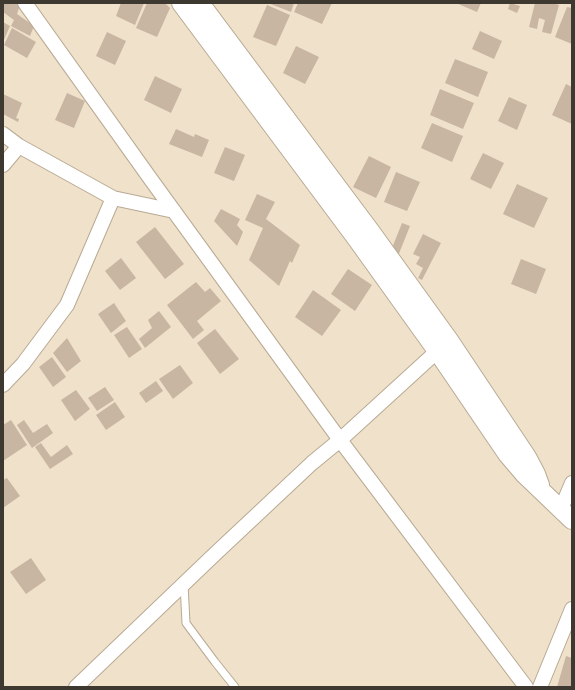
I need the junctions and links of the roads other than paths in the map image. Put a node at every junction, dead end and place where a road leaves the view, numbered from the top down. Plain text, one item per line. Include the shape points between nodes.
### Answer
1 (25, 3) edge
2 (181, 3) edge
3 (200, 3) edge
4 (3, 134) edge
5 (18, 146) junction
6 (3, 165) edge
7 (113, 198) junction
8 (174, 211) junction
9 (443, 346) junction
10 (3, 385) edge
11 (340, 440) junction
12 (572, 483) edge
13 (566, 514) edge
14 (184, 584) junction
15 (572, 609) edge
16 (76, 687) edge
17 (235, 687) edge
18 (526, 687) edge
19 (540, 687) edge

1 - 8 street
2 - 9 street via 351,232
3 - 9 street via 371,232
4 - 5 street
5 - 6 street
5 - 7 street
7 - 8 street
7 - 10 street via 67,305 23,364
8 - 11 street
9 - 11 street
9 - 13 street via 529,461 542,492
11 - 14 street via 312,463
11 - 18 street
12 - 13 street
14 - 16 street
14 - 17 lane via 186,624
15 - 19 street

